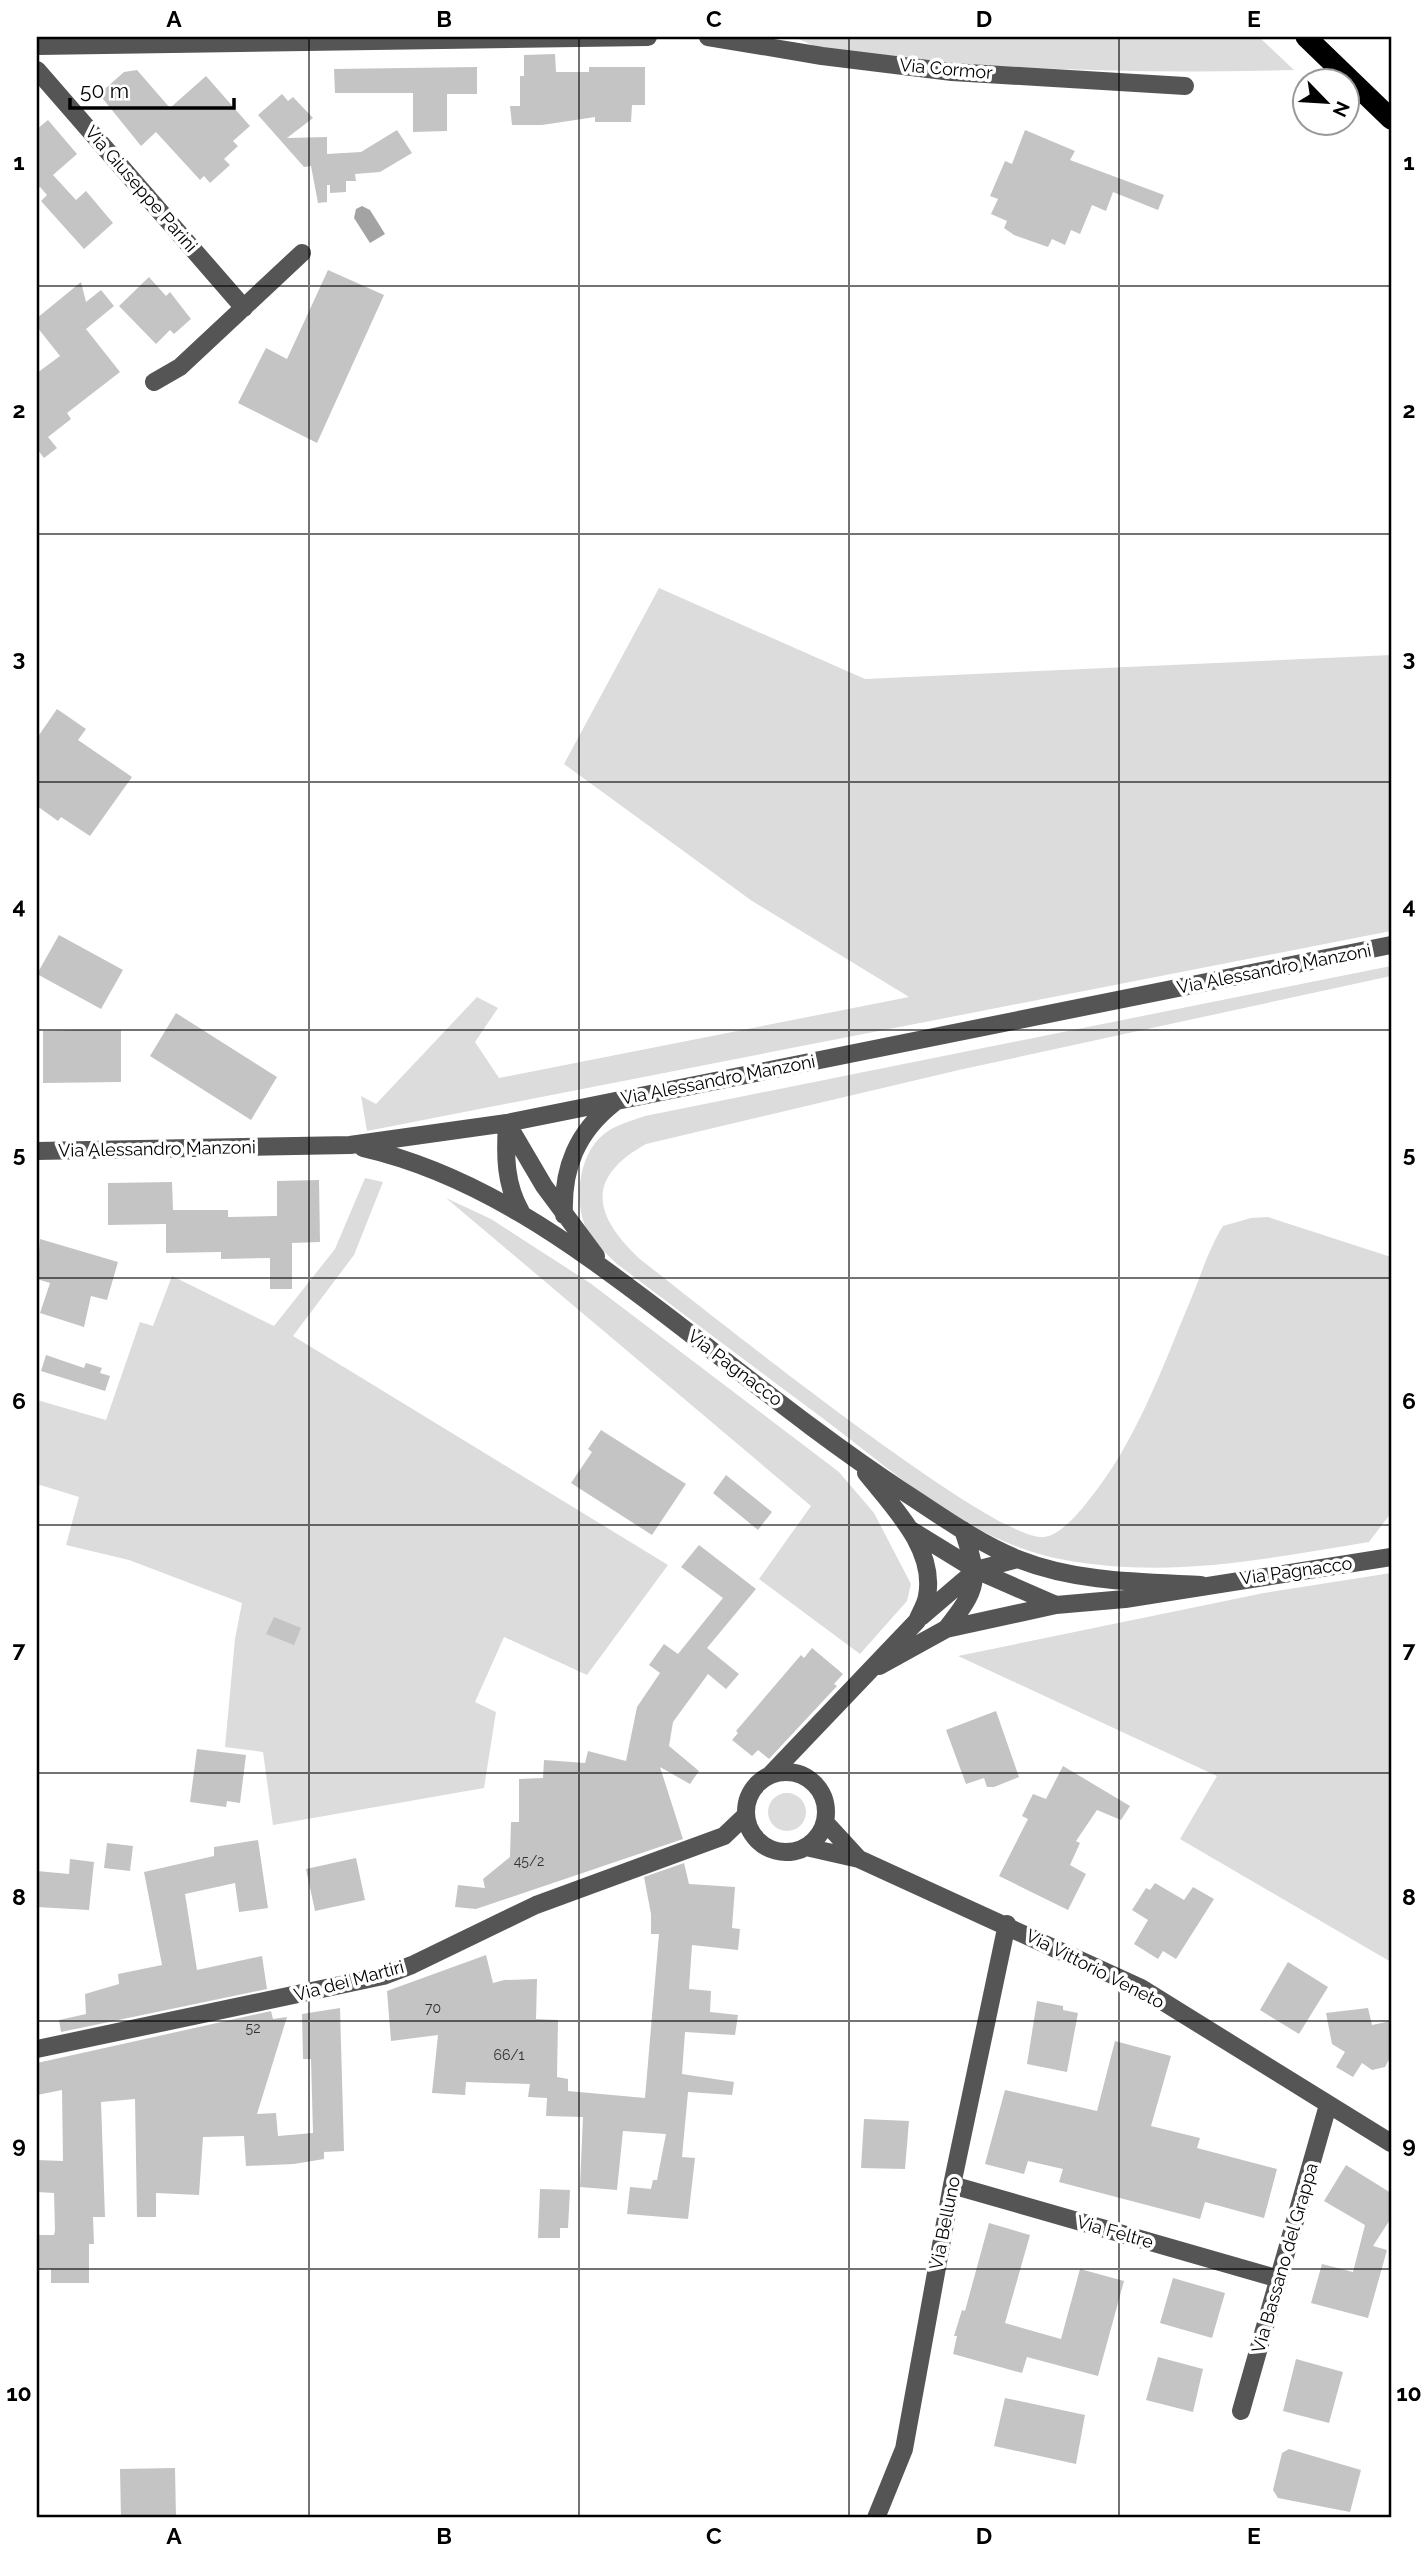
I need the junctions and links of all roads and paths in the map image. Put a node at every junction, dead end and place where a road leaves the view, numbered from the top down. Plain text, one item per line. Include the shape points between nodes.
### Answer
1 (648, 37) edge
2 (708, 37) edge
3 (1306, 37) edge
4 (37, 46) edge
5 (37, 70) edge
6 (1185, 86) dead end
7 (1391, 118) edge
8 (302, 253) dead end
9 (244, 308) junction
10 (155, 382) dead end
11 (1391, 945) edge
12 (618, 1100) junction
13 (507, 1123) junction
14 (350, 1145) junction
15 (37, 1151) edge
16 (521, 1212) junction
17 (564, 1215) junction
18 (612, 1274) junction
19 (858, 1462) junction
20 (911, 1530) junction
21 (963, 1530) junction
22 (1391, 1557) edge
23 (1018, 1559) junction
24 (976, 1570) junction
25 (1201, 1585) junction
26 (1056, 1605) junction
27 (917, 1621) junction
28 (946, 1629) junction
29 (862, 1675) junction
30 (808, 1734) junction
31 (771, 1774) junction
32 (812, 1781) junction
33 (746, 1815) junction
34 (825, 1822) junction
35 (724, 1836) junction
36 (756, 1840) junction
37 (806, 1847) junction
38 (859, 1859) junction
39 (1007, 1924) junction
40 (37, 2049) edge
41 (1328, 2105) junction
42 (1391, 2143) edge
43 (952, 2185) junction
44 (1279, 2279) junction
45 (1241, 2411) dead end
46 (876, 2518) edge

1 - 4 street
2 - 6 street, Via Cormor via 952,72
3 - 7 highway
5 - 9 street, Via Giuseppe Parini
8 - 9 street
9 - 10 street via 180,368
11 - 12 street, Via Alessandro Manzoni
12 - 13 street, Via Alessandro Manzoni
12 - 17 street via 594,1119 580,1138 563,1190
13 - 14 street, Via Alessandro Manzoni
13 - 16 street via 508,1177
13 - 17 street, Via Pagnacco
14 - 15 street, Via Alessandro Manzoni
14 - 16 street, Via Pagnacco via 440,1173
16 - 18 street, Via Pagnacco
17 - 18 street, Via Pagnacco
18 - 19 street, Via Pagnacco
19 - 20 street, Via Pagnacco
19 - 21 street, Via Pagnacco
20 - 24 street, Via Pagnacco
20 - 27 street, Via Pagnacco via 925,1562 928,1596
21 - 23 street, Via Pagnacco
21 - 24 street
22 - 25 street, Via Pagnacco
23 - 24 street, Via Pagnacco
23 - 25 street, Via Pagnacco via 1069,1574
24 - 26 street, Via Pagnacco
24 - 27 street, Via Pagnacco
24 - 28 street, Via Pagnacco via 969,1600
25 - 26 street, Via Pagnacco
26 - 28 street, Via Pagnacco
27 - 29 street, Via Pagnacco
28 - 29 street, Via Pagnacco
29 - 30 street, Via Pagnacco
30 - 31 street, Via Pagnacco
30 - 32 street via 803,1760
31 - 32 street via 793,1772
31 - 33 street via 752,1790
32 - 34 street via 825,1799
33 - 35 street, Via dei Martiri
33 - 36 street
34 - 37 street
34 - 38 street, Via Vittorio Veneto
35 - 36 street, Via dei Martiri
35 - 40 street, Via dei Martiri via 536,1905 383,1976
36 - 37 street via 780,1852
37 - 38 street, Via Vittorio Veneto
38 - 39 street, Via Vittorio Veneto
39 - 41 street, Via Vittorio Veneto via 1141,1988
39 - 43 street, Via Belluno
41 - 42 street, Via Vittorio Veneto
41 - 44 street, Via Bassano del Grappa
43 - 44 street, Via Feltre
43 - 46 street, Via Belluno via 904,2449
44 - 45 street, Via Bassano del Grappa

